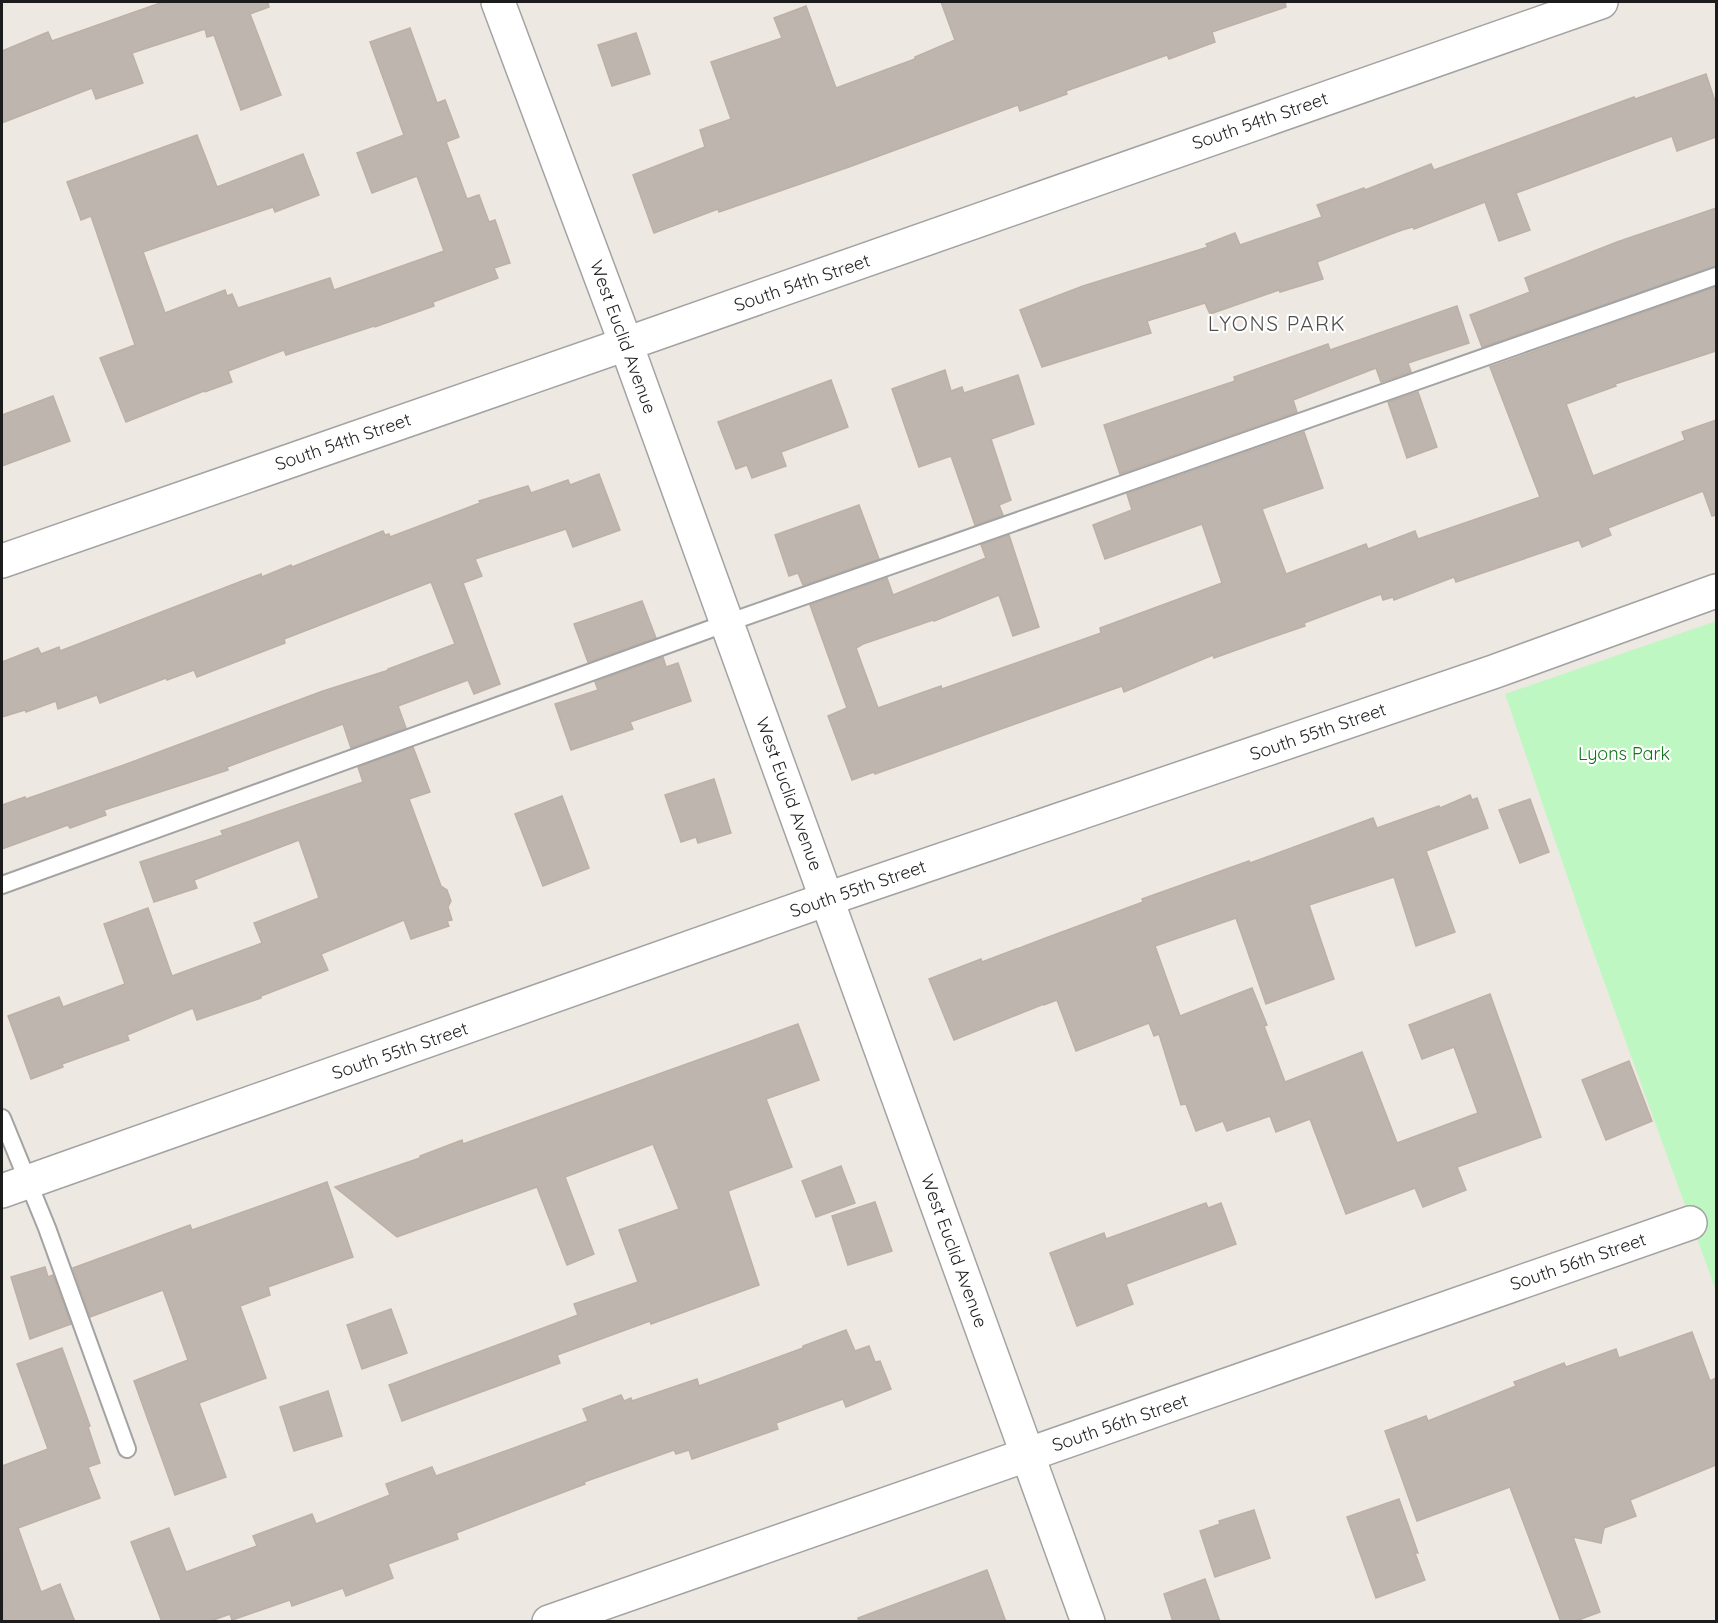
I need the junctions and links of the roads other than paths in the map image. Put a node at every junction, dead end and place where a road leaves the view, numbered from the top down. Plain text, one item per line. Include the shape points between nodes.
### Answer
1 (498, 2) edge
2 (1601, 2) edge
3 (1716, 276) edge
4 (626, 344) junction
5 (2, 561) edge
6 (1716, 591) edge
7 (727, 623) junction
8 (2, 885) edge
9 (827, 899) junction
10 (2, 1118) edge
11 (15, 1187) edge
12 (1690, 1223) dead end
13 (127, 1449) dead end
14 (1028, 1455) junction
15 (549, 1622) edge
16 (1088, 1622) edge

1 - 4 street, West Euclid Avenue
2 - 4 street, South 54th Street
3 - 7 lane
4 - 5 street, South 54th Street
4 - 7 street, West Euclid Avenue
6 - 9 street, South 55th Street via 1493,672
7 - 8 lane
7 - 9 street, West Euclid Avenue
9 - 11 street, South 55th Street
9 - 14 street, West Euclid Avenue
10 - 11 lane
11 - 13 lane via 47,1228
12 - 14 street, South 56th Street
14 - 15 street, South 56th Street
14 - 16 street, West Euclid Avenue

